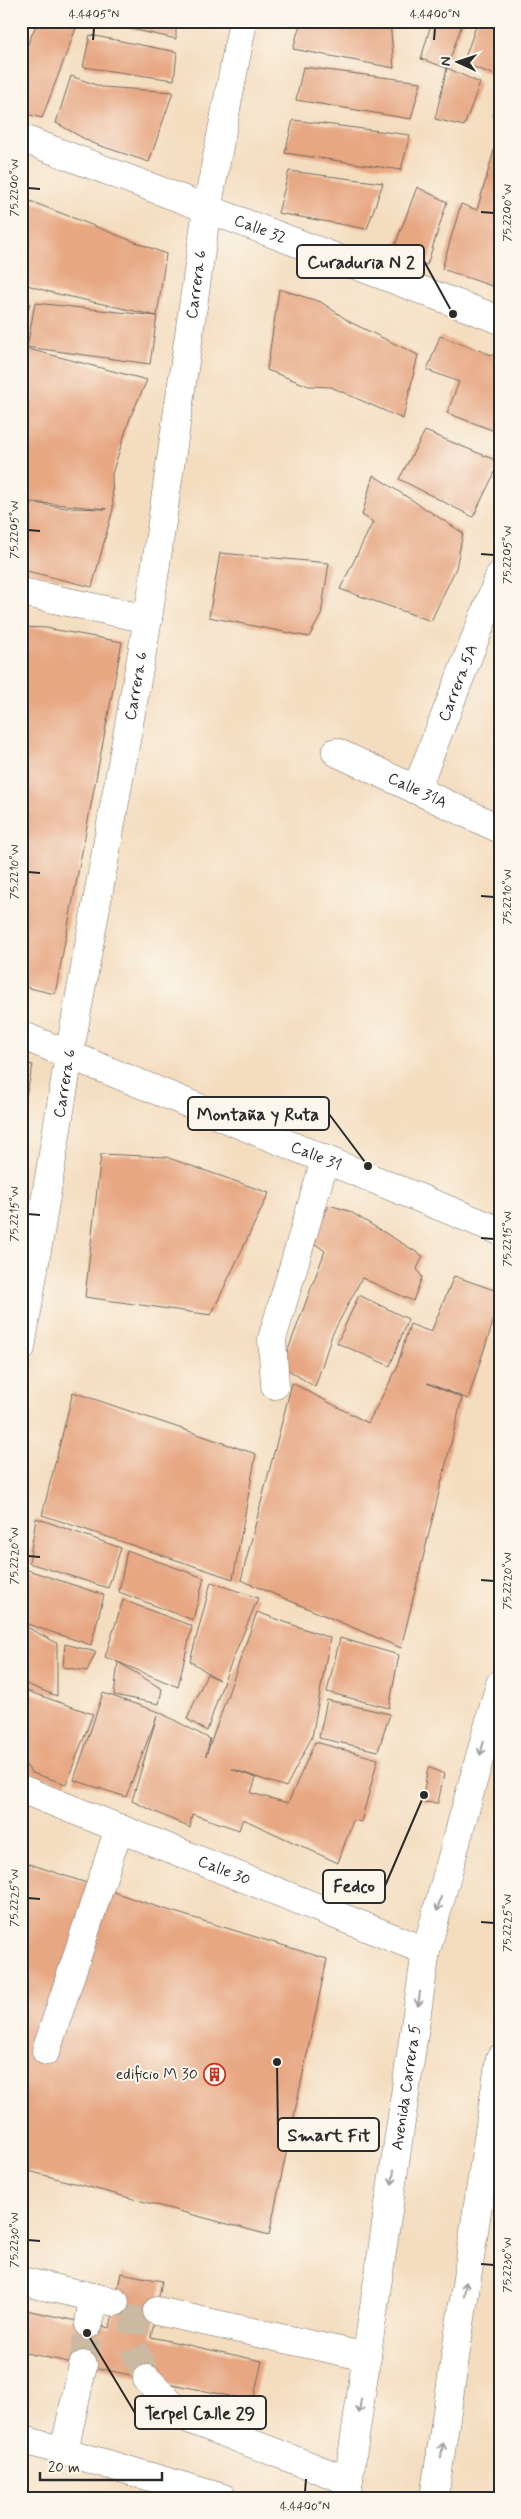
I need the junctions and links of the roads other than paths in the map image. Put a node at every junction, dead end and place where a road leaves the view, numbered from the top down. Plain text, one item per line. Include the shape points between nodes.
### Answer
1 (244, 21) edge
2 (21, 138) edge
3 (207, 208) junction
4 (500, 320) edge
5 (500, 575) edge
6 (21, 592) edge
7 (148, 619) junction
8 (336, 752) dead end
9 (416, 790) junction
10 (500, 829) edge
11 (21, 1035) edge
12 (68, 1056) junction
13 (325, 1160) junction
14 (500, 1231) edge
15 (21, 1348) edge
16 (276, 1385) dead end
17 (500, 1684) edge
18 (21, 1789) edge
19 (119, 1828) junction
20 (426, 1951) junction
21 (46, 2051) dead end
22 (500, 2058) edge
23 (21, 2281) edge
24 (157, 2311) dead end
25 (89, 2324) tunnel mouth
26 (367, 2357) junction
27 (83, 2365) tunnel mouth
28 (147, 2379) tunnel mouth
29 (21, 2438) edge
30 (64, 2451) junction
31 (348, 2489) edge
32 (223, 2498) edge
33 (434, 2498) edge

1 - 3 street, Carrera 6
2 - 3 street, Calle 32
3 - 4 street, Calle 32
3 - 7 street, Carrera 6
5 - 9 street, Carrera 5A
6 - 7 street
7 - 12 street, Carrera 6
8 - 9 street, Calle 31A
9 - 10 street, Calle 31A
11 - 12 street, Calle 31
12 - 13 street, Calle 31
12 - 15 street, Carrera 6
13 - 14 street, Calle 31
13 - 16 street via 272,1339
17 -> 20 street, Avenida Carrera 5
18 - 19 street, Calle 30
19 - 20 street, Calle 30
19 - 21 street
20 -> 26 street, Avenida Carrera 5
33 -> 22 street
23 - 25 street via 104,2299
24 - 26 street
26 -> 31 street, Avenida Carrera 5
27 - 30 street
28 - 31 street via 186,2418
29 - 30 street
30 - 32 street

